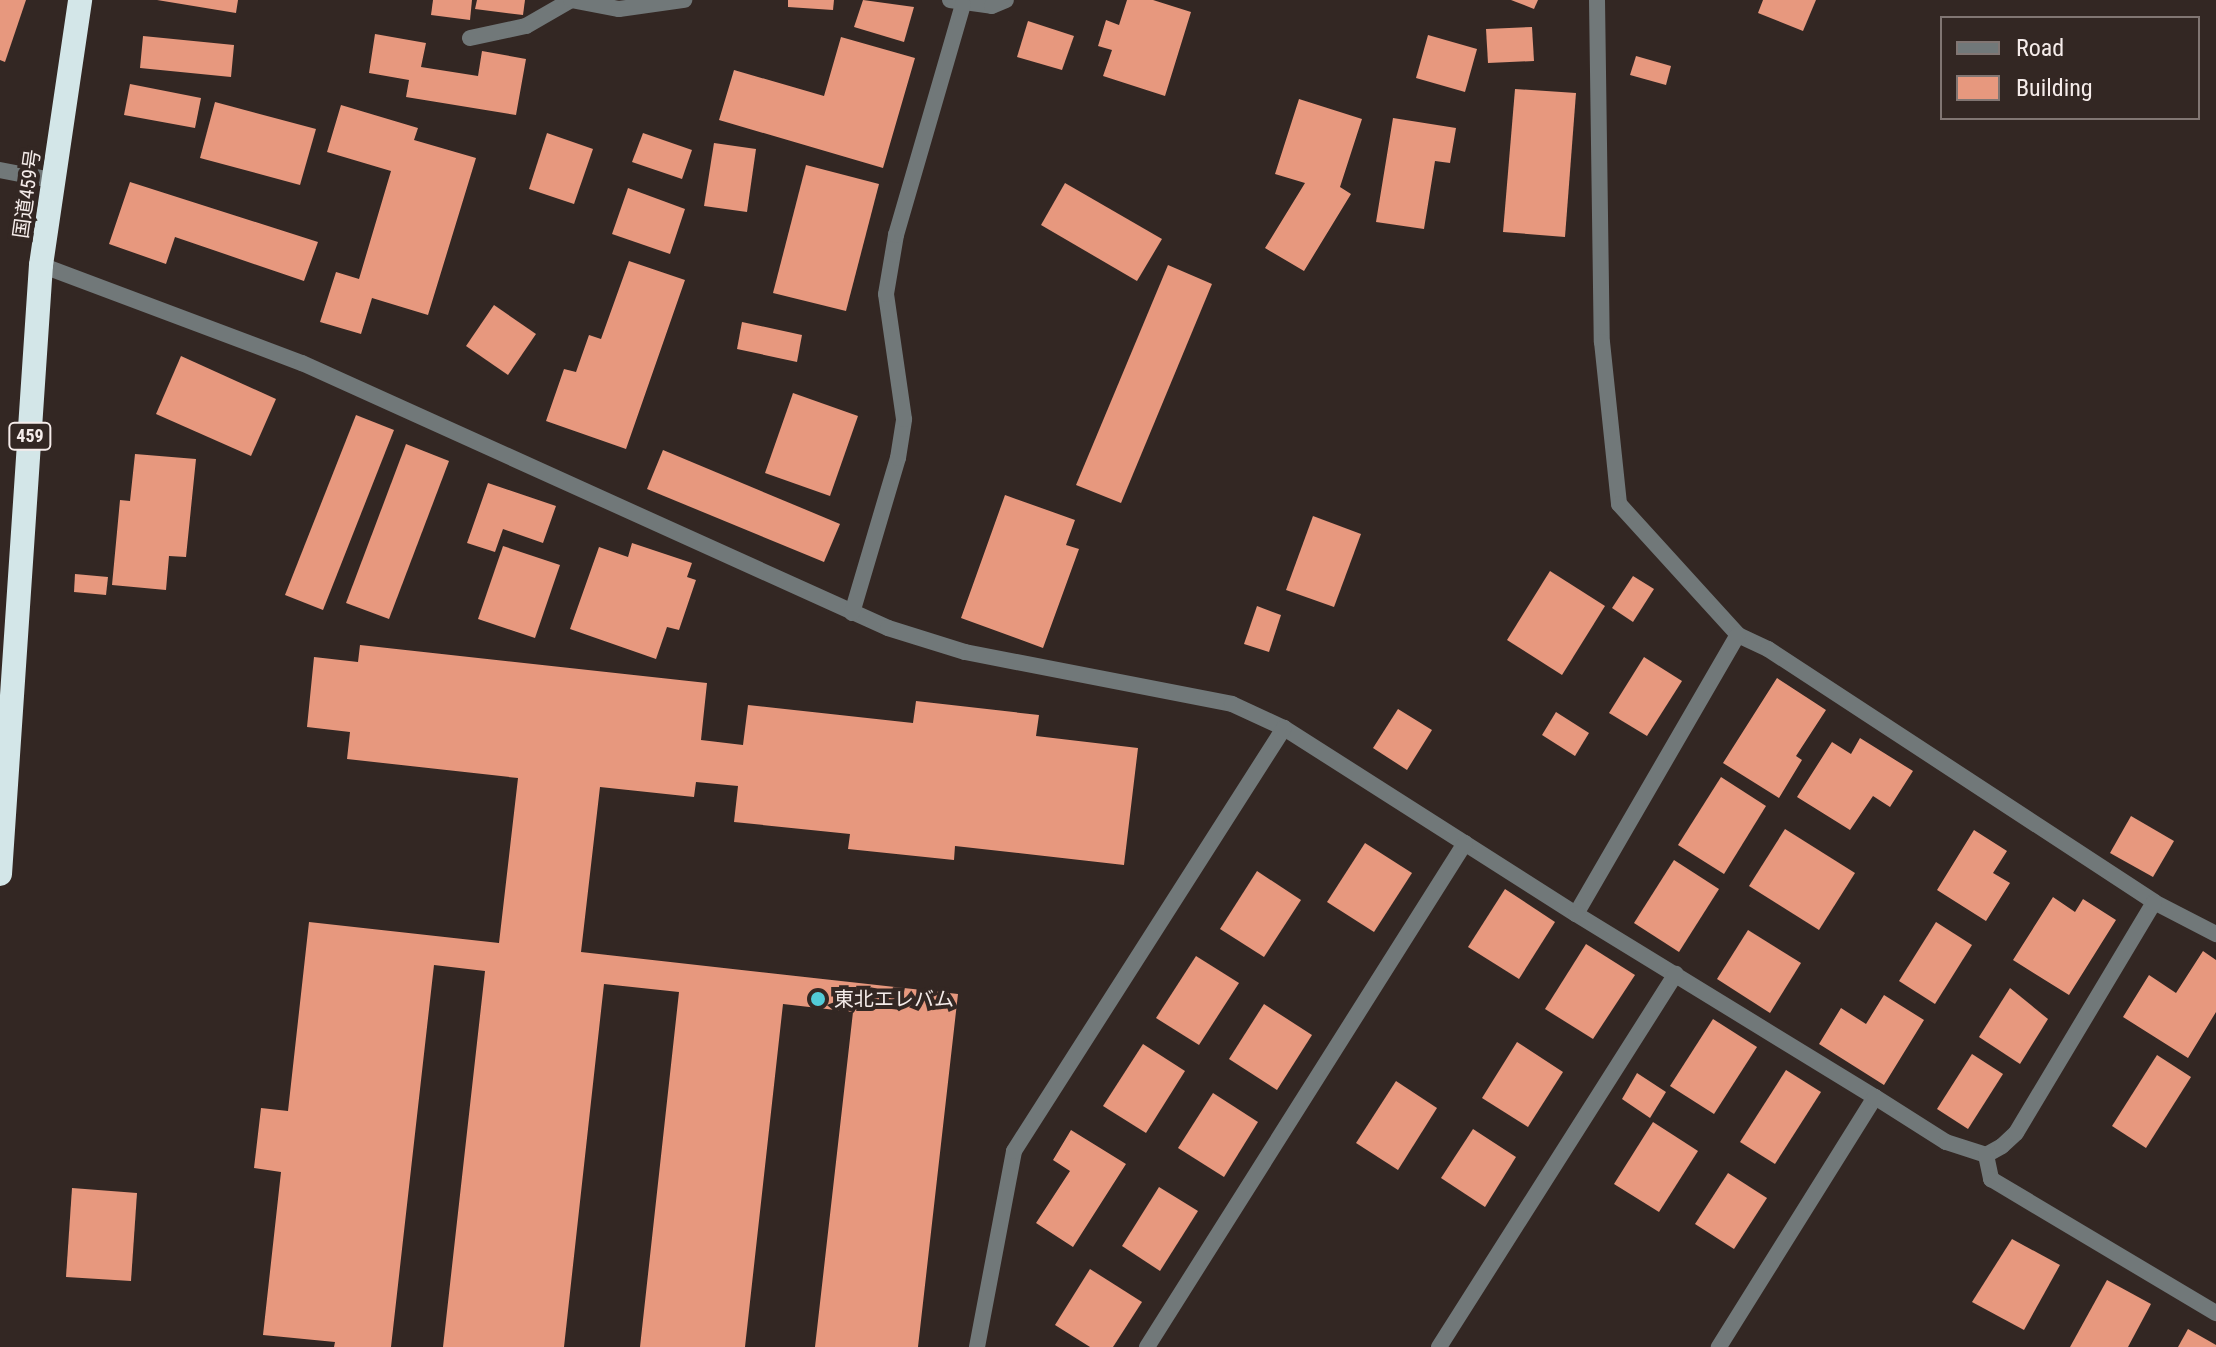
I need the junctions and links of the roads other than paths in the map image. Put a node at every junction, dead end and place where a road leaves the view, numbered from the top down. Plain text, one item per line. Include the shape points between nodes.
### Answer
1 (80, 0) edge
2 (684, 0) edge
3 (1006, 0) edge
4 (1597, 0) edge
5 (957, 2) edge
6 (470, 38) dead end
7 (0, 170) edge
8 (52, 180) junction
9 (41, 265) junction
10 (852, 613) junction
11 (1738, 635) junction
12 (1284, 728) junction
13 (1465, 843) junction
14 (0, 874) edge
15 (2154, 902) junction
16 (1576, 914) junction
17 (2216, 934) edge
18 (1676, 974) junction
19 (1875, 1097) junction
20 (1986, 1155) junction
21 (2216, 1313) edge
22 (977, 1347) edge
23 (1147, 1347) edge
24 (1439, 1347) edge
25 (1719, 1347) edge

1 - 8 highway, 国道459号 / 459
2 - 6 street via 619,9 571,0 526,26
3 - 5 street via 992,6
4 - 11 street via 1602,342 1619,504
5 - 10 street via 896,235 886,294 904,419 898,458
7 - 8 street
8 - 9 highway, 国道459号 / 459
9 - 10 street via 302,363
9 - 14 highway, 国道459号 / 459
10 - 12 street via 965,652 1232,704
11 - 15 street via 1768,649
11 - 16 street
12 - 13 street
12 - 22 street via 1014,1151
13 - 16 street
13 - 23 street
15 - 17 street
15 - 20 street via 2016,1133
16 - 18 street
18 - 19 street
18 - 24 street
19 - 20 street via 1946,1142
19 - 25 street
20 - 21 street via 1991,1179

